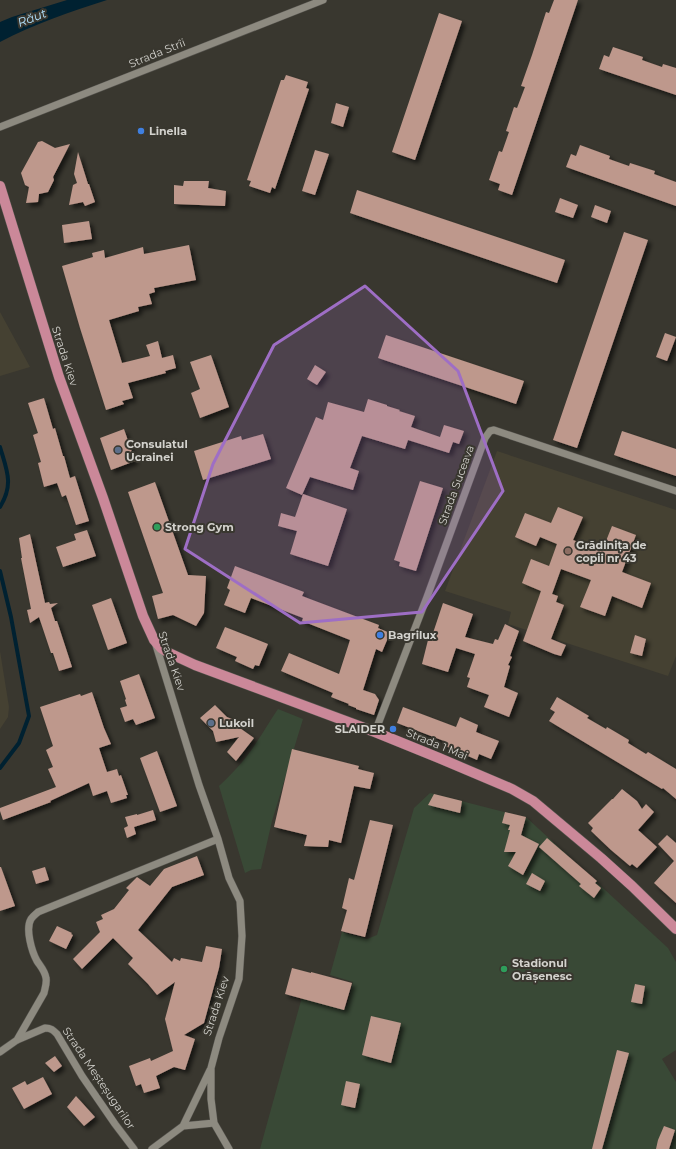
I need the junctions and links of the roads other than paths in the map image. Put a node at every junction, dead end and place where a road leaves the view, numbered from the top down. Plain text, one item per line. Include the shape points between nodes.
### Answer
1 (323, 0) edge
2 (0, 128) edge
3 (0, 186) edge
4 (676, 491) edge
5 (154, 640) junction
6 (375, 732) junction
7 (218, 839) junction
8 (676, 929) edge
9 (17, 1040) junction
10 (0, 1052) edge
11 (211, 1068) junction
12 (214, 1123) junction
13 (183, 1126) junction
14 (134, 1149) edge
15 (152, 1149) edge
16 (229, 1149) edge

1 - 2 street, Strada Strîi
3 - 5 main road, Strada Kiev via 59,377 143,616
4 - 6 street, Strada Suceava via 494,430 490,431 485,438
5 - 6 main road, Strada 1 Mai via 169,653 196,665
5 - 7 street, Strada Kiev
6 - 8 main road, Strada 1 Mai via 512,788 601,858
7 - 9 street via 38,912 32,918 29,927 30,937 35,956 44,970 46,987
7 - 11 street, Strada Kiev via 229,878 240,901 242,936 238,979
9 - 10 street, Strada Meșteșugarilor
9 - 14 street, Strada Meșteșugarilor via 45,1028 54,1030 82,1076
11 - 12 street, Strada Kiev
11 - 13 street
12 - 13 street
12 - 16 street, Strada Kiev
13 - 15 street

